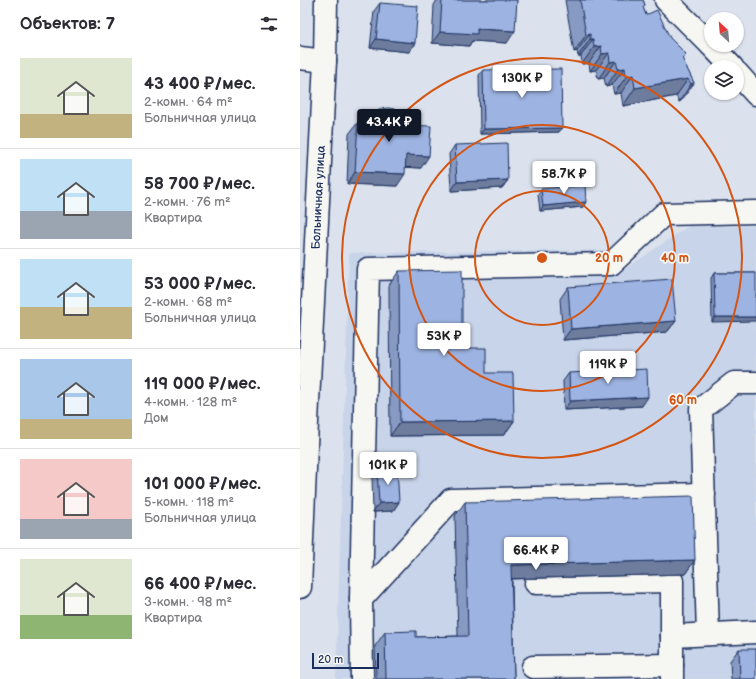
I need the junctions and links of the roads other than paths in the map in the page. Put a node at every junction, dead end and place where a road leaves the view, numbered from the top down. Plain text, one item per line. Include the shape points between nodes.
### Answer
1 (326, 0) edge
2 (666, 0) edge
3 (704, 38) edge
4 (718, 52) edge
5 (300, 58) edge
6 (725, 60) edge
7 (325, 61) junction
8 (744, 81) edge
9 (756, 94) edge
10 (756, 212) edge
11 (756, 383) edge
12 (303, 421) edge
13 (704, 494) junction
14 (536, 583) edge
15 (300, 588) edge
16 (361, 599) junction
17 (756, 632) edge
18 (708, 634) junction
19 (672, 636) junction
20 (533, 667) dead end
21 (672, 672) edge
22 (362, 679) edge

1 - 7 street, Больничная улица
2 - 3 street
4 - 6 street
5 - 7 street
7 - 12 street, Больничная улица
8 - 9 street
10 - 16 street via 664,214 611,264 368,269
11 - 13 street via 734,383 702,409
12 - 15 street, Больничная улица
13 - 16 street via 451,500
13 - 18 street
14 - 19 street via 672,581
16 - 22 street
17 - 18 street
18 - 19 street
19 - 21 street
20 - 21 street

